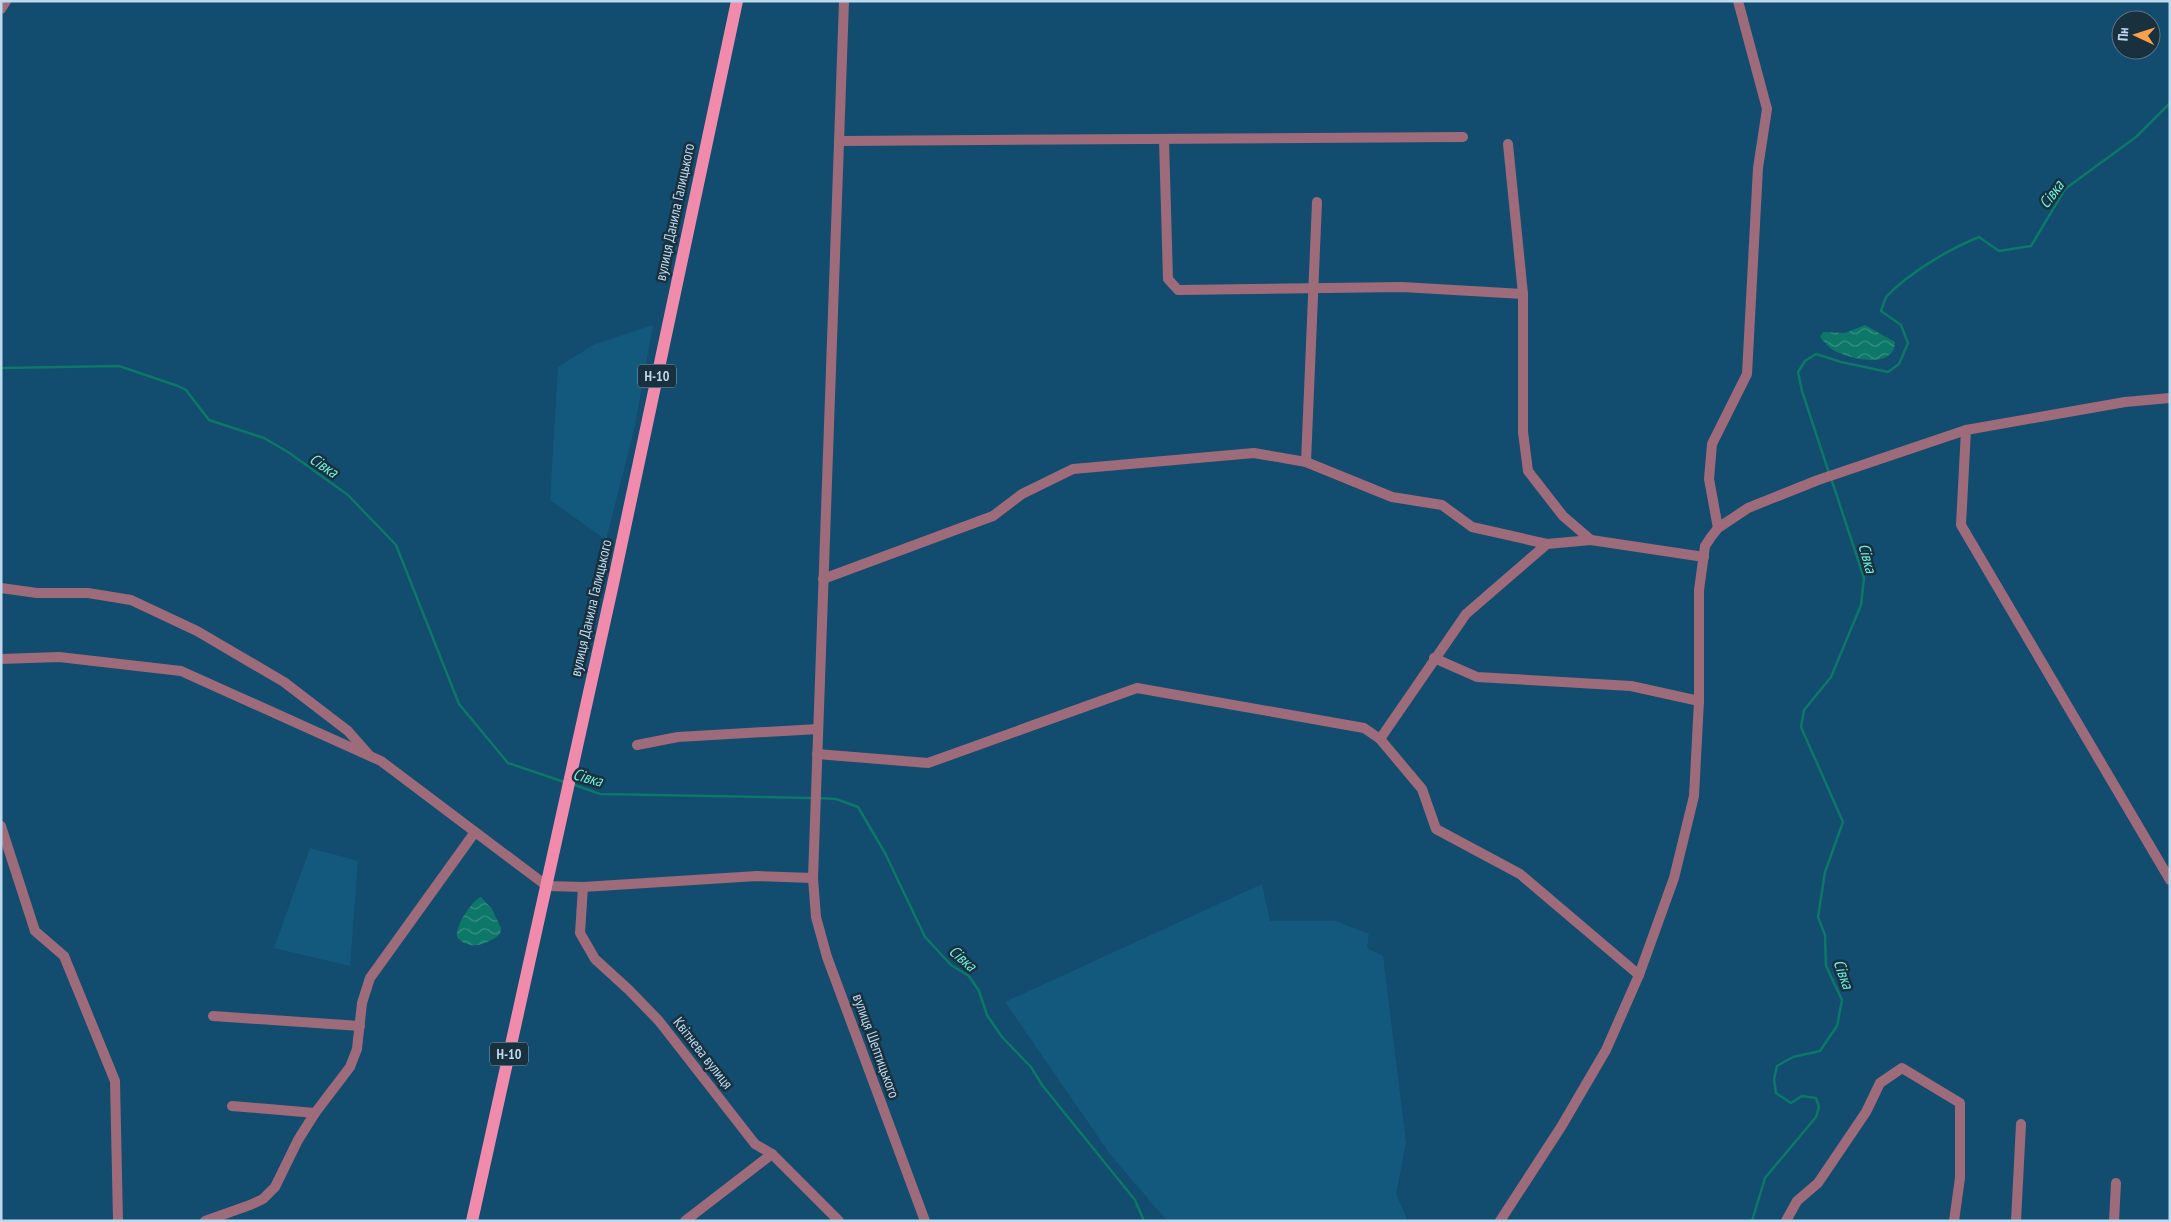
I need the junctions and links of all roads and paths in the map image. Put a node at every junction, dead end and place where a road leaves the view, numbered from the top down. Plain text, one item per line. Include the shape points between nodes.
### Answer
1 (6, 1) edge
2 (737, 1) edge
3 (844, 1) edge
4 (1738, 1) edge
5 (1, 9) edge
6 (1463, 136) dead end
7 (1164, 140) junction
8 (839, 141) junction
9 (1508, 144) dead end
10 (1317, 202) dead end
11 (1314, 287) junction
12 (1523, 294) junction
13 (2170, 398) edge
14 (1966, 430) junction
15 (1306, 462) junction
16 (1718, 528) junction
17 (1591, 540) junction
18 (1547, 544) junction
19 (1704, 557) junction
20 (823, 579) junction
21 (1, 588) edge
22 (1434, 658) junction
23 (1, 659) edge
24 (1699, 701) junction
25 (818, 729) junction
26 (1380, 739) junction
27 (638, 745) dead end
28 (817, 754) junction
29 (369, 756) junction
30 (1, 826) edge
31 (475, 832) junction
32 (813, 878) junction
33 (2170, 880) edge
34 (547, 886) junction
35 (583, 887) junction
36 (1639, 975) junction
37 (213, 1016) dead end
38 (360, 1026) junction
39 (232, 1106) dead end
40 (315, 1113) junction
41 (2021, 1124) dead end
42 (772, 1154) junction
43 (2116, 1183) dead end
44 (118, 1221) edge
45 (205, 1221) edge
46 (472, 1221) edge
47 (685, 1221) edge
48 (839, 1221) edge
49 (925, 1221) edge
50 (1500, 1221) edge
51 (1786, 1221) edge
52 (1954, 1221) edge
53 (2016, 1221) edge
54 (2114, 1221) edge

1 - 5 street
2 - 34 main road, вулиця Данила Галицького / Н-10
3 - 8 street, вулиця Шептицького
4 - 16 street via 1767,109 1758,168 1748,374 1712,444 1709,479
6 - 7 street
7 - 8 street
7 - 11 street via 1168,279 1178,290
8 - 20 street, вулиця Шептицького
9 - 12 street
10 - 11 street
11 - 12 street via 1402,287
11 - 15 street
12 - 17 street via 1523,432 1528,471 1563,516
13 - 14 street via 2125,402
14 - 16 street via 1818,480 1748,508
14 - 33 street via 1960,525
15 - 18 street via 1392,497 1442,506 1472,527
15 - 20 street via 1254,453 1073,469 1022,494 993,516
16 - 19 street via 1706,546
17 - 18 street
17 - 19 street
18 - 22 street via 1466,614
19 - 24 street via 1700,590
20 - 25 street, вулиця Шептицького
21 - 29 street via 37,593 88,593 131,600 197,631 284,682 348,730
22 - 24 street via 1477,677 1631,686
22 - 26 street
23 - 29 street via 59,657 181,671
24 - 36 street via 1692,808 1674,878
25 - 27 street via 678,737
25 - 28 street, вулиця Шептицького
26 - 28 street via 1364,728 1137,688 928,763
26 - 36 street via 1422,789 1436,829 1520,874
28 - 32 street, вулиця Шептицького
29 - 31 street via 381,761
30 - 44 street via 35,931 64,956 115,1081
31 - 34 street
31 - 38 street via 370,978 362,1003
32 - 35 street via 757,876
32 - 49 street, вулиця Шептицького via 816,917 827,957
34 - 35 street
34 - 46 main road, вулиця Данила Галицького / Н-10
35 - 42 street, Квітнева вулиця via 580,933 594,959 659,1021 755,1144
36 - 50 street via 1606,1050
37 - 38 street
38 - 40 street via 357,1049 350,1067
39 - 40 street
40 - 45 street via 275,1187 263,1199
41 - 53 street
42 - 47 street
42 - 48 street, Квітнева вулиця
43 - 54 street
51 - 52 street via 1798,1202 1818,1183 1866,1112 1880,1083 1902,1068 1960,1103 1960,1178

